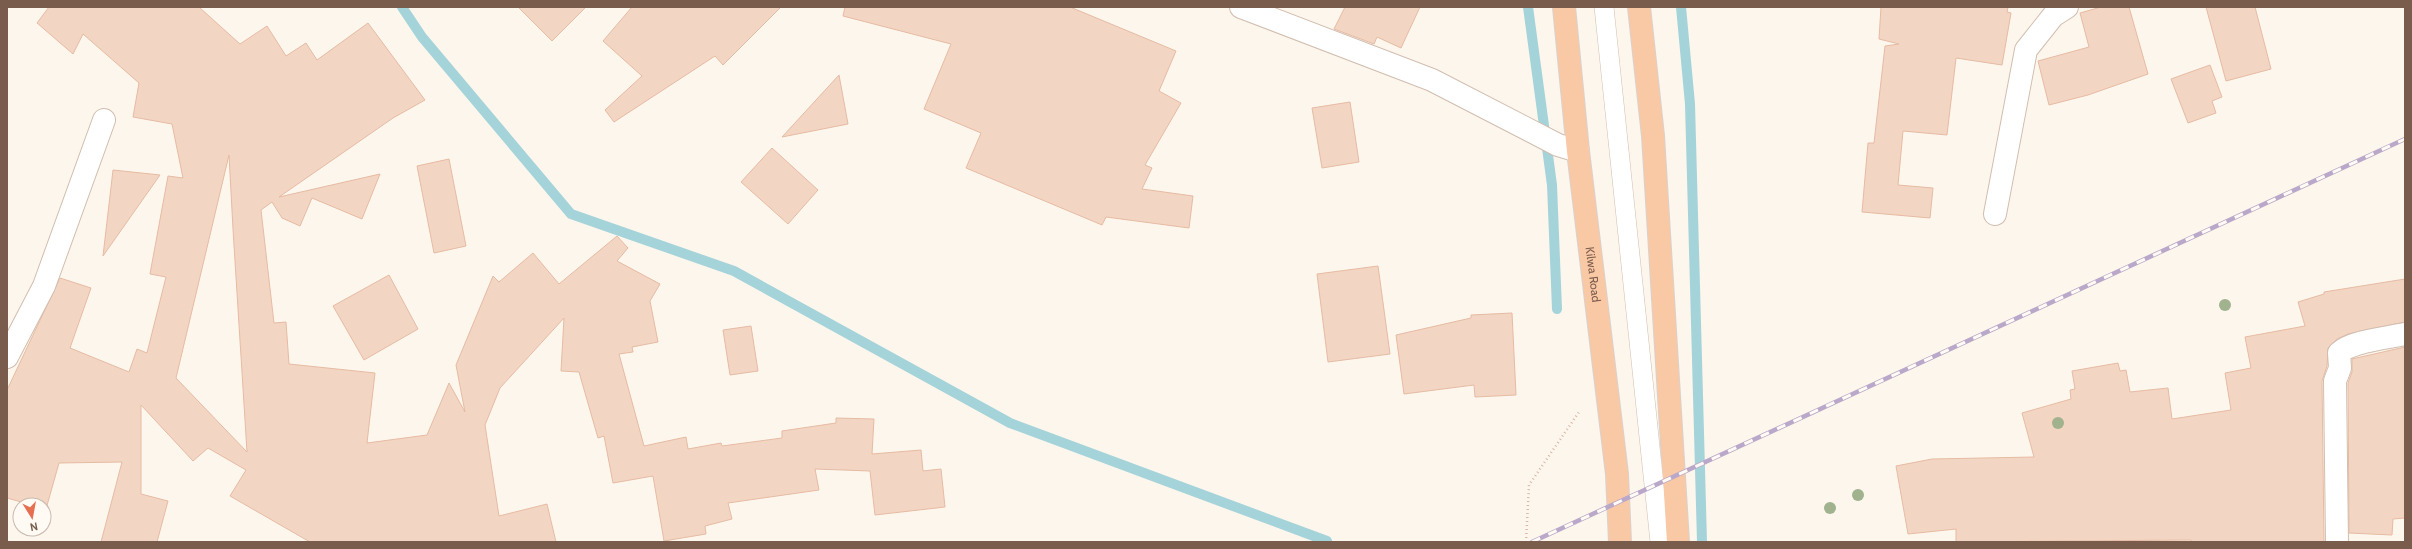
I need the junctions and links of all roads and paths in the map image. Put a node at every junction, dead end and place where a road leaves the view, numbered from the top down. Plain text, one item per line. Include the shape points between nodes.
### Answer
1 (1242, 7) edge
2 (1564, 7) edge
3 (1604, 7) edge
4 (1639, 7) edge
5 (2067, 7) edge
6 (104, 120) dead end
7 (1578, 151) junction
8 (1995, 214) dead end
9 (2405, 334) edge
10 (7, 357) edge
11 (1581, 409) dead end
12 (1526, 542) edge
13 (1620, 542) edge
14 (1660, 542) edge
15 (1678, 542) edge
16 (2337, 542) edge

1 - 7 street via 1432,80 1558,145
2 - 7 highway, Kilwa Road
3 - 14 lane
4 - 15 highway via 1653,136
5 - 8 street via 2053,16 2026,50
6 - 10 street via 44,286
7 - 13 highway, Kilwa Road via 1617,474
9 - 16 street via 2354,345 2344,348 2339,353 2340,368 2335,381
11 - 12 path via 1529,485

